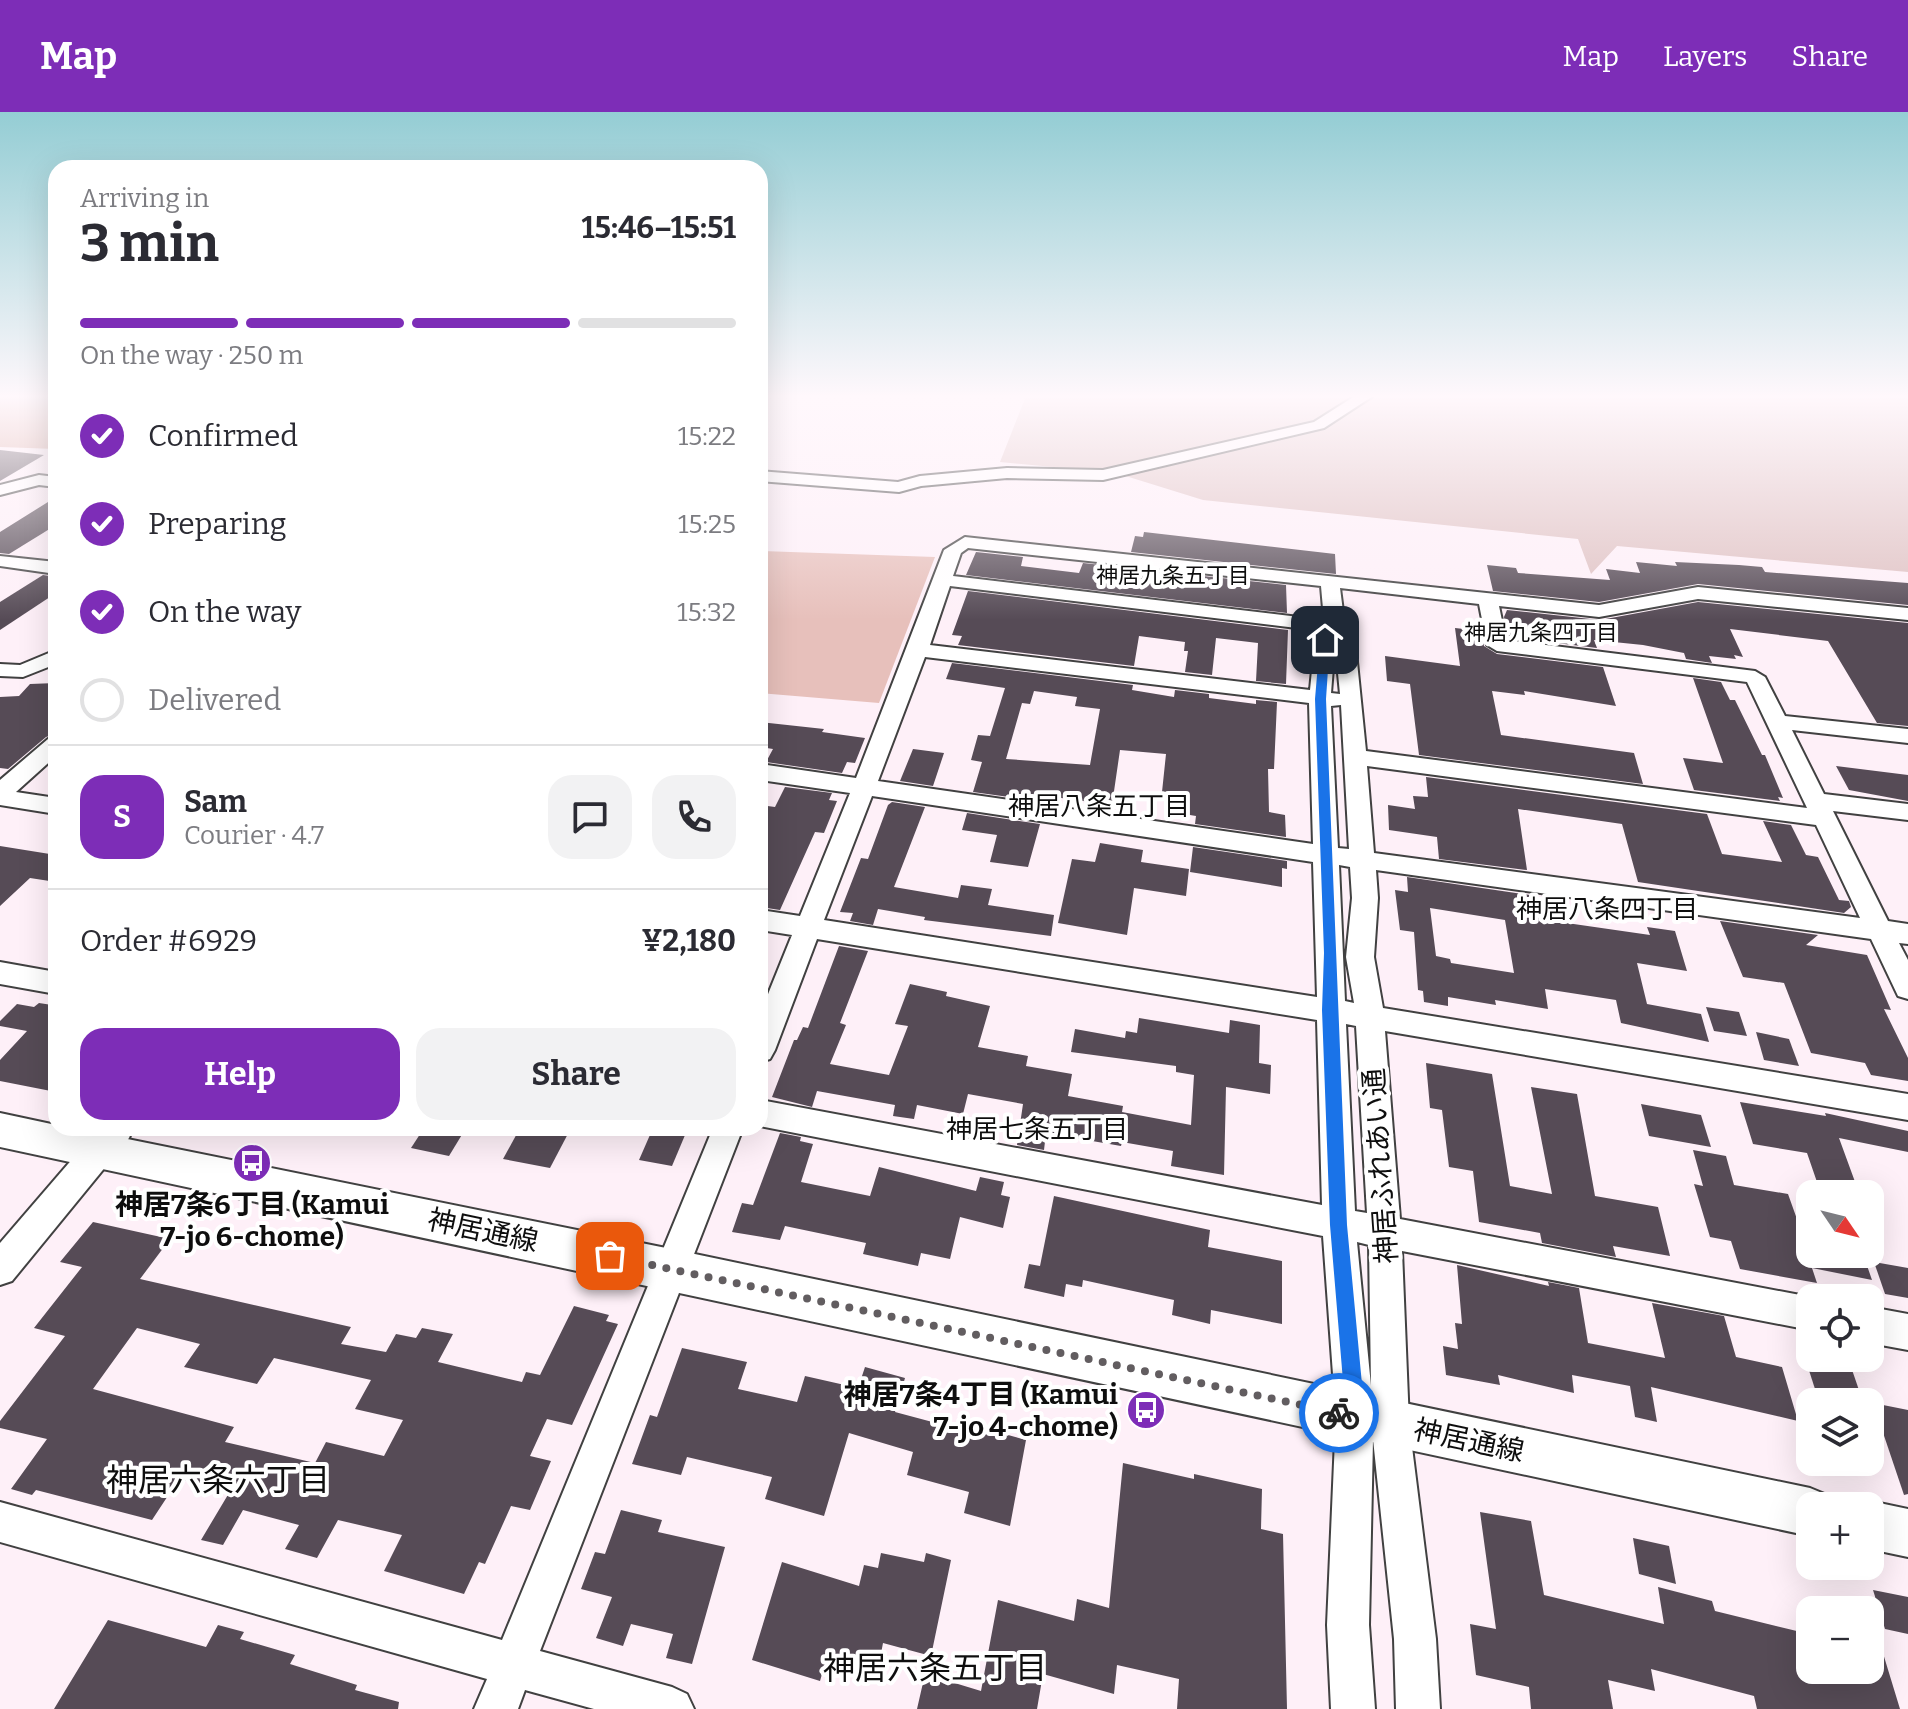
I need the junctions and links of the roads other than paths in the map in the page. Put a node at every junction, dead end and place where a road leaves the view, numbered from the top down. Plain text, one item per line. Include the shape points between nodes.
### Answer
1 (36, 471) edge
2 (1122, 471) edge
3 (0, 475) edge
4 (768, 477) edge
5 (48, 481) edge
6 (899, 487) junction
7 (0, 490) edge
8 (768, 494) edge
9 (0, 561) edge
10 (48, 567) edge
11 (943, 580) junction
12 (1330, 583) junction
13 (1488, 600) junction
14 (1908, 614) edge
15 (1335, 627) junction
16 (918, 650) junction
17 (48, 659) edge
18 (0, 670) edge
19 (1336, 700) junction
20 (1777, 722) junction
21 (1908, 736) edge
22 (48, 751) edge
23 (1355, 757) junction
24 (768, 773) edge
25 (864, 787) junction
26 (0, 795) edge
27 (48, 804) edge
28 (1821, 809) junction
29 (1908, 812) edge
30 (1326, 854) junction
31 (1361, 859) junction
32 (768, 921) edge
33 (810, 928) junction
34 (1880, 930) junction
35 (1908, 934) edge
36 (0, 973) edge
37 (48, 982) edge
38 (1908, 988) edge
39 (1329, 1010) junction
40 (1370, 1016) junction
41 (768, 1030) edge
42 (1908, 1107) edge
43 (768, 1115) edge
44 (0, 1130) edge
45 (48, 1134) edge
46 (65, 1136) edge
47 (725, 1136) edge
48 (108, 1140) edge
49 (1339, 1225) junction
50 (1385, 1234) junction
51 (0, 1269) edge
52 (671, 1269) junction
53 (1796, 1310) edge
54 (1884, 1328) edge
55 (1908, 1332) edge
56 (1372, 1420) junction
57 (1796, 1509) edge
58 (0, 1522) edge
59 (1884, 1528) edge
60 (1908, 1533) edge
61 (512, 1667) junction
62 (496, 1709) edge
63 (672, 1709) edge
64 (1353, 1709) edge
65 (1418, 1709) edge

1 - 3 street
2 - 6 street via 1103,475 1007,473
4 - 6 street
5 - 7 street
6 - 8 street via 845,499
9 - 10 street
11 - 12 street via 953,550 965,542
11 - 15 street
11 - 16 street
12 - 13 street
12 - 15 street, 神居ふれあい通
13 - 14 street via 1599,611 1698,593
13 - 20 street via 1497,645 1755,677
15 - 19 street, 神居ふれあい通 via 1345,642
15 - 19 street, 神居ふれあい通 via 1325,640
16 - 19 street
16 - 25 street
17 - 18 street via 23,671
19 - 23 street, 神居ふれあい通
19 - 30 street, 神居ふれあい通
20 - 21 street
20 - 28 street
22 - 26 street
23 - 28 street
23 - 31 street, 神居ふれあい通
24 - 25 street
25 - 30 street
25 - 33 street
26 - 27 street
28 - 29 street
28 - 34 street
30 - 31 street
30 - 39 street, 神居ふれあい通
31 - 34 street
31 - 40 street, 神居ふれあい通 via 1365,898 1360,957
32 - 33 street
33 - 39 street
33 - 41 street
34 - 35 street
34 - 38 street
36 - 37 street
39 - 40 street
39 - 49 street, 神居ふれあい通
40 - 42 street
40 - 50 street, 神居ふれあい通
43 - 49 street
44 - 45 street, 神居通線
46 - 48 street, 神居通線
47 - 52 street
48 - 51 street
48 - 52 street, 神居通線
49 - 50 street
49 - 56 street, 神居ふれあい通
50 - 53 street
50 - 56 street, 神居ふれあい通
52 - 56 street, 神居通線
52 - 61 street
54 - 55 street
56 - 57 street, 神居通線
56 - 64 street, 神居ふれあい通 via 1348,1625
56 - 65 street, 神居ふれあい通 via 1415,1639
58 - 61 street
59 - 60 street
61 - 62 street
61 - 63 street

